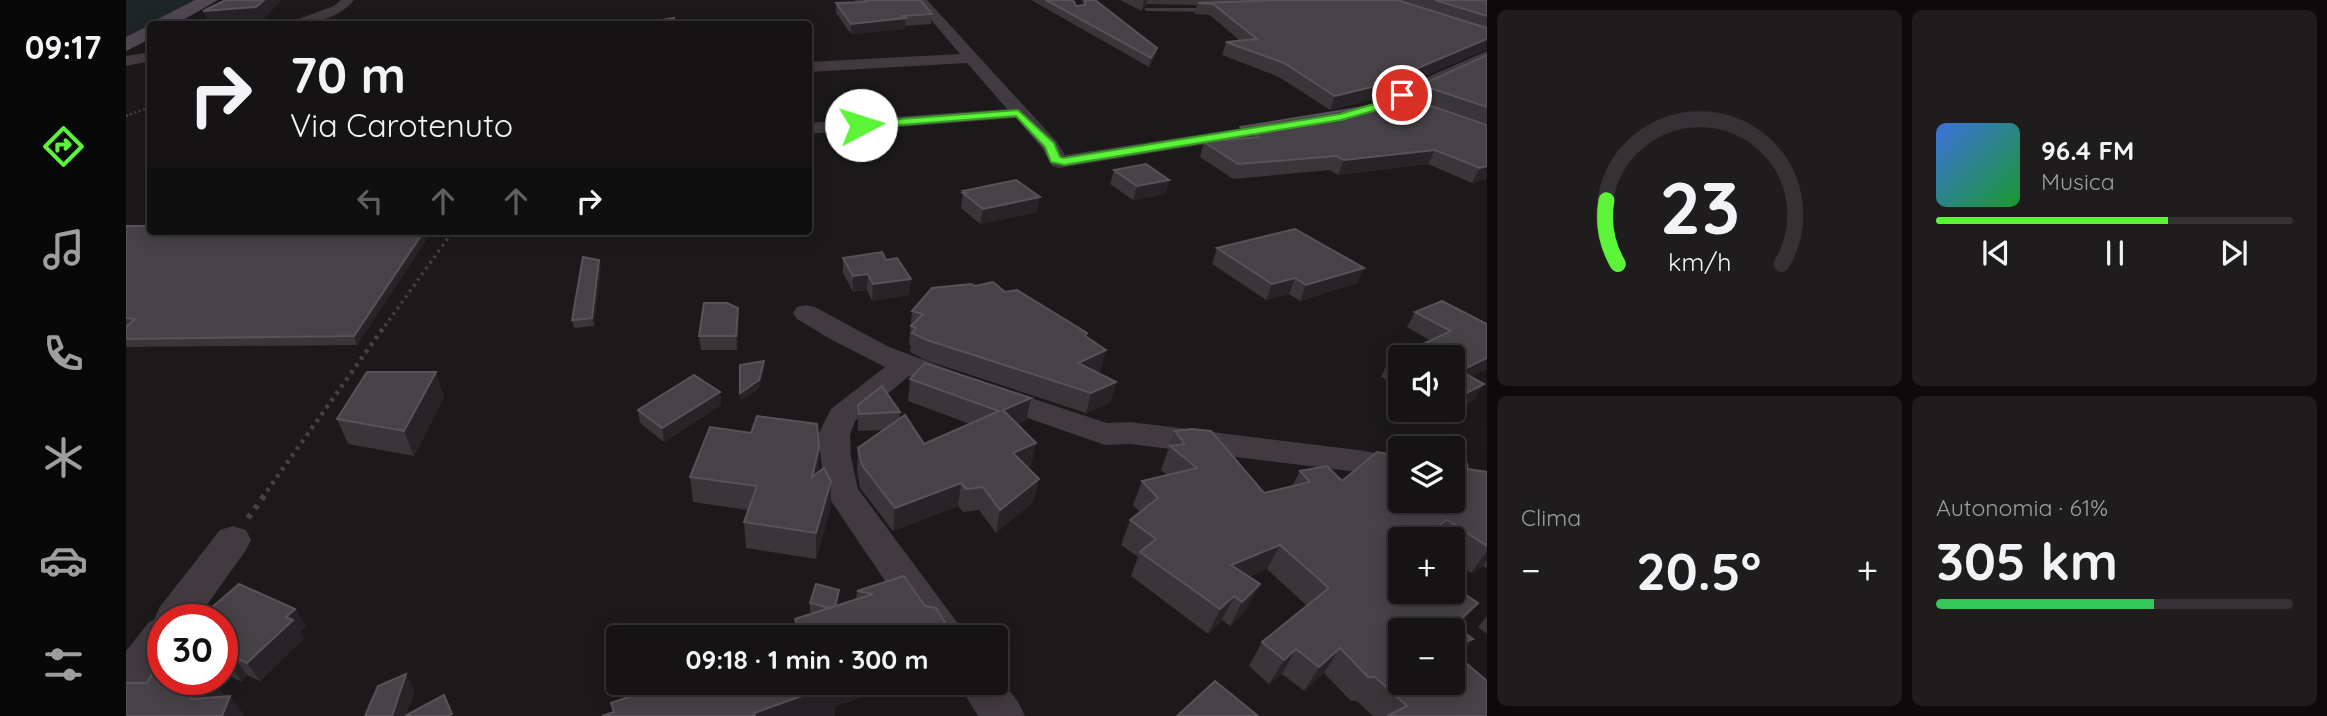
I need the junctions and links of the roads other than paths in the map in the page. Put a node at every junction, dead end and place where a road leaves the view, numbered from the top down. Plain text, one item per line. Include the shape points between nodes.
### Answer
1 (209, 0) edge
2 (348, 0) edge
3 (920, 0) edge
4 (1146, 9) dead end
5 (1224, 10) edge
6 (169, 21) edge
7 (301, 21) edge
8 (147, 33) edge
9 (126, 44) edge
10 (1487, 55) edge
11 (147, 58) edge
12 (969, 58) junction
13 (126, 61) edge
14 (812, 67) edge
15 (1018, 113) junction
16 (1349, 115) edge
17 (1286, 126) edge
18 (812, 129) edge
19 (806, 313) dead end
20 (904, 366) junction
21 (1388, 467) edge
22 (233, 540) road end
23 (185, 604) edge
24 (936, 625) edge
25 (147, 655) edge
26 (126, 683) edge

1 - 6 street
2 - 7 street via 339,9
3 - 12 street
4 - 5 lane
8 - 9 street
10 - 16 street via 1402,95 1406,103
11 - 13 street
12 - 14 street
12 - 15 street
15 - 17 street via 1051,146 1059,162
15 - 18 street
19 - 20 street
20 - 21 street via 1105,434 1130,433
20 - 24 street via 842,416 834,435 835,457 842,492
22 - 23 street
25 - 26 street

